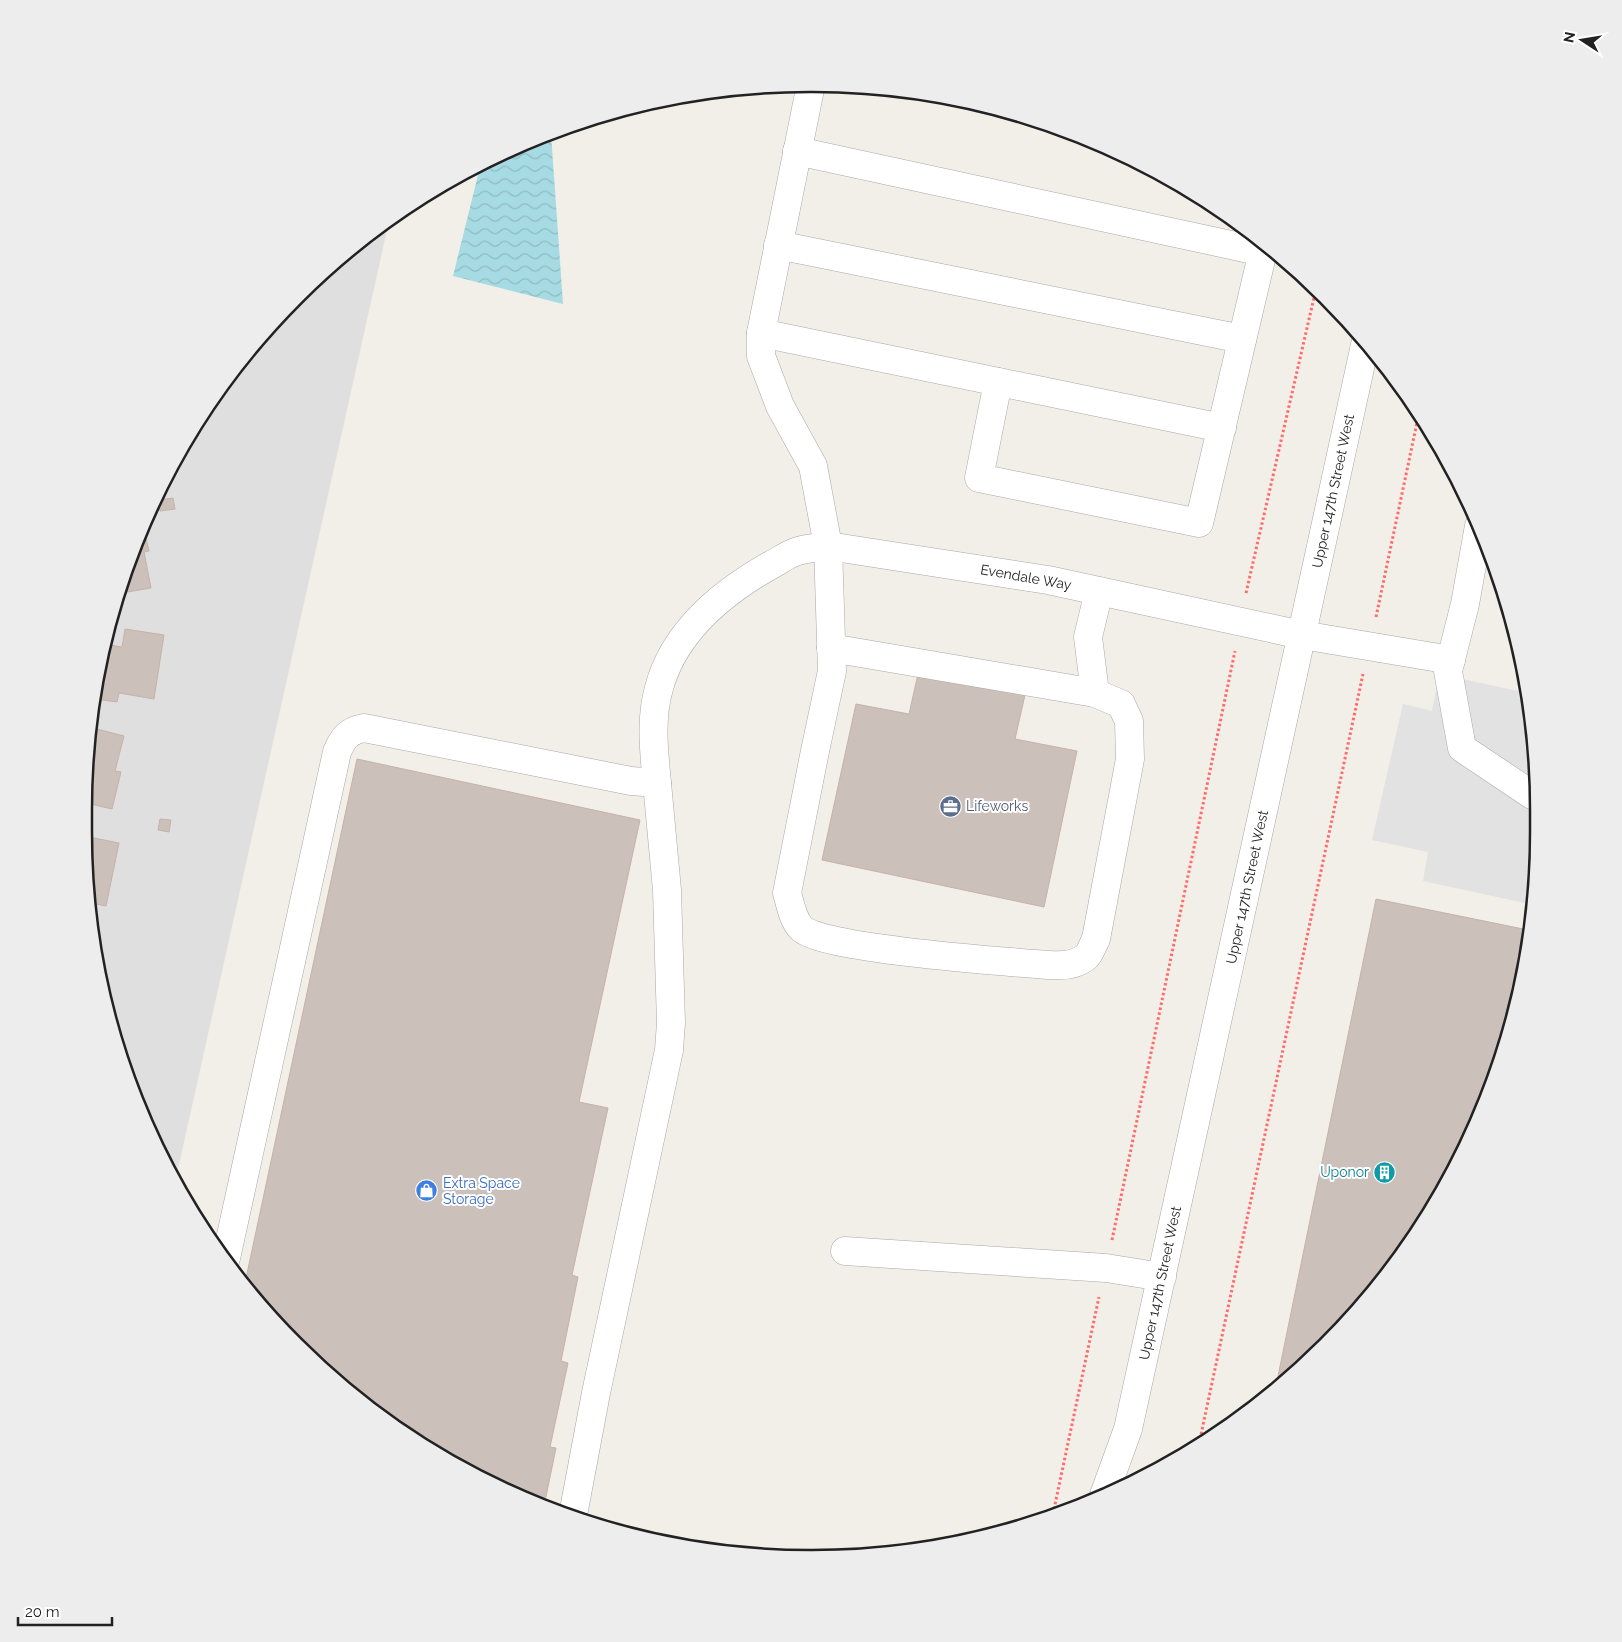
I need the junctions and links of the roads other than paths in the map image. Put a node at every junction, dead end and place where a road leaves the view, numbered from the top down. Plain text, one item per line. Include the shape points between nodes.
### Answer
1 (809, 92) edge
2 (797, 151) junction
3 (778, 245) junction
4 (1256, 248) edge
5 (1262, 252) edge
6 (761, 333) junction
7 (1242, 339) junction
8 (1363, 352) edge
9 (998, 382) junction
10 (1222, 428) junction
11 (1476, 540) edge
12 (828, 546) junction
13 (1099, 591) junction
14 (1302, 635) junction
15 (831, 648) junction
16 (1451, 660) junction
17 (1095, 693) junction
18 (657, 783) junction
19 (1529, 793) edge
20 (228, 1250) edge
21 (846, 1251) dead end
22 (1162, 1277) junction
23 (1128, 1429) junction
24 (1127, 1476) edge
25 (1108, 1485) edge
26 (574, 1509) edge

1 - 2 street
2 - 3 street
2 - 4 street
3 - 6 street
3 - 7 street
5 - 7 street
6 - 9 street
6 - 12 street via 761,356 780,406 813,466
7 - 10 street
8 - 14 street, Upper 147th Street West
9 - 10 street
9 - 10 street via 979,478 998,482 1199,522
11 - 16 street
12 - 13 street, Evendale Way
12 - 15 street
12 - 18 street, Evendale Way via 794,552 746,579 698,621 676,647 655,706 653,738
13 - 14 street, Evendale Way
13 - 17 street via 1088,637
14 - 16 street, Evendale Way
14 - 22 street, Upper 147th Street West
15 - 17 street
15 - 17 street via 832,671 787,893 801,928 816,937 858,945 1064,966 1087,957 1096,939 1130,759 1129,722 1121,704
16 - 19 street via 1448,671 1462,748
18 - 20 street via 364,728 348,733 337,752
18 - 26 street, Evendale Way via 667,890 669,1050
21 - 22 street via 1106,1268
22 - 23 street, Upper 147th Street West
23 - 24 street, Upper 147th Street West
23 - 25 street, Upper 147th Street West

